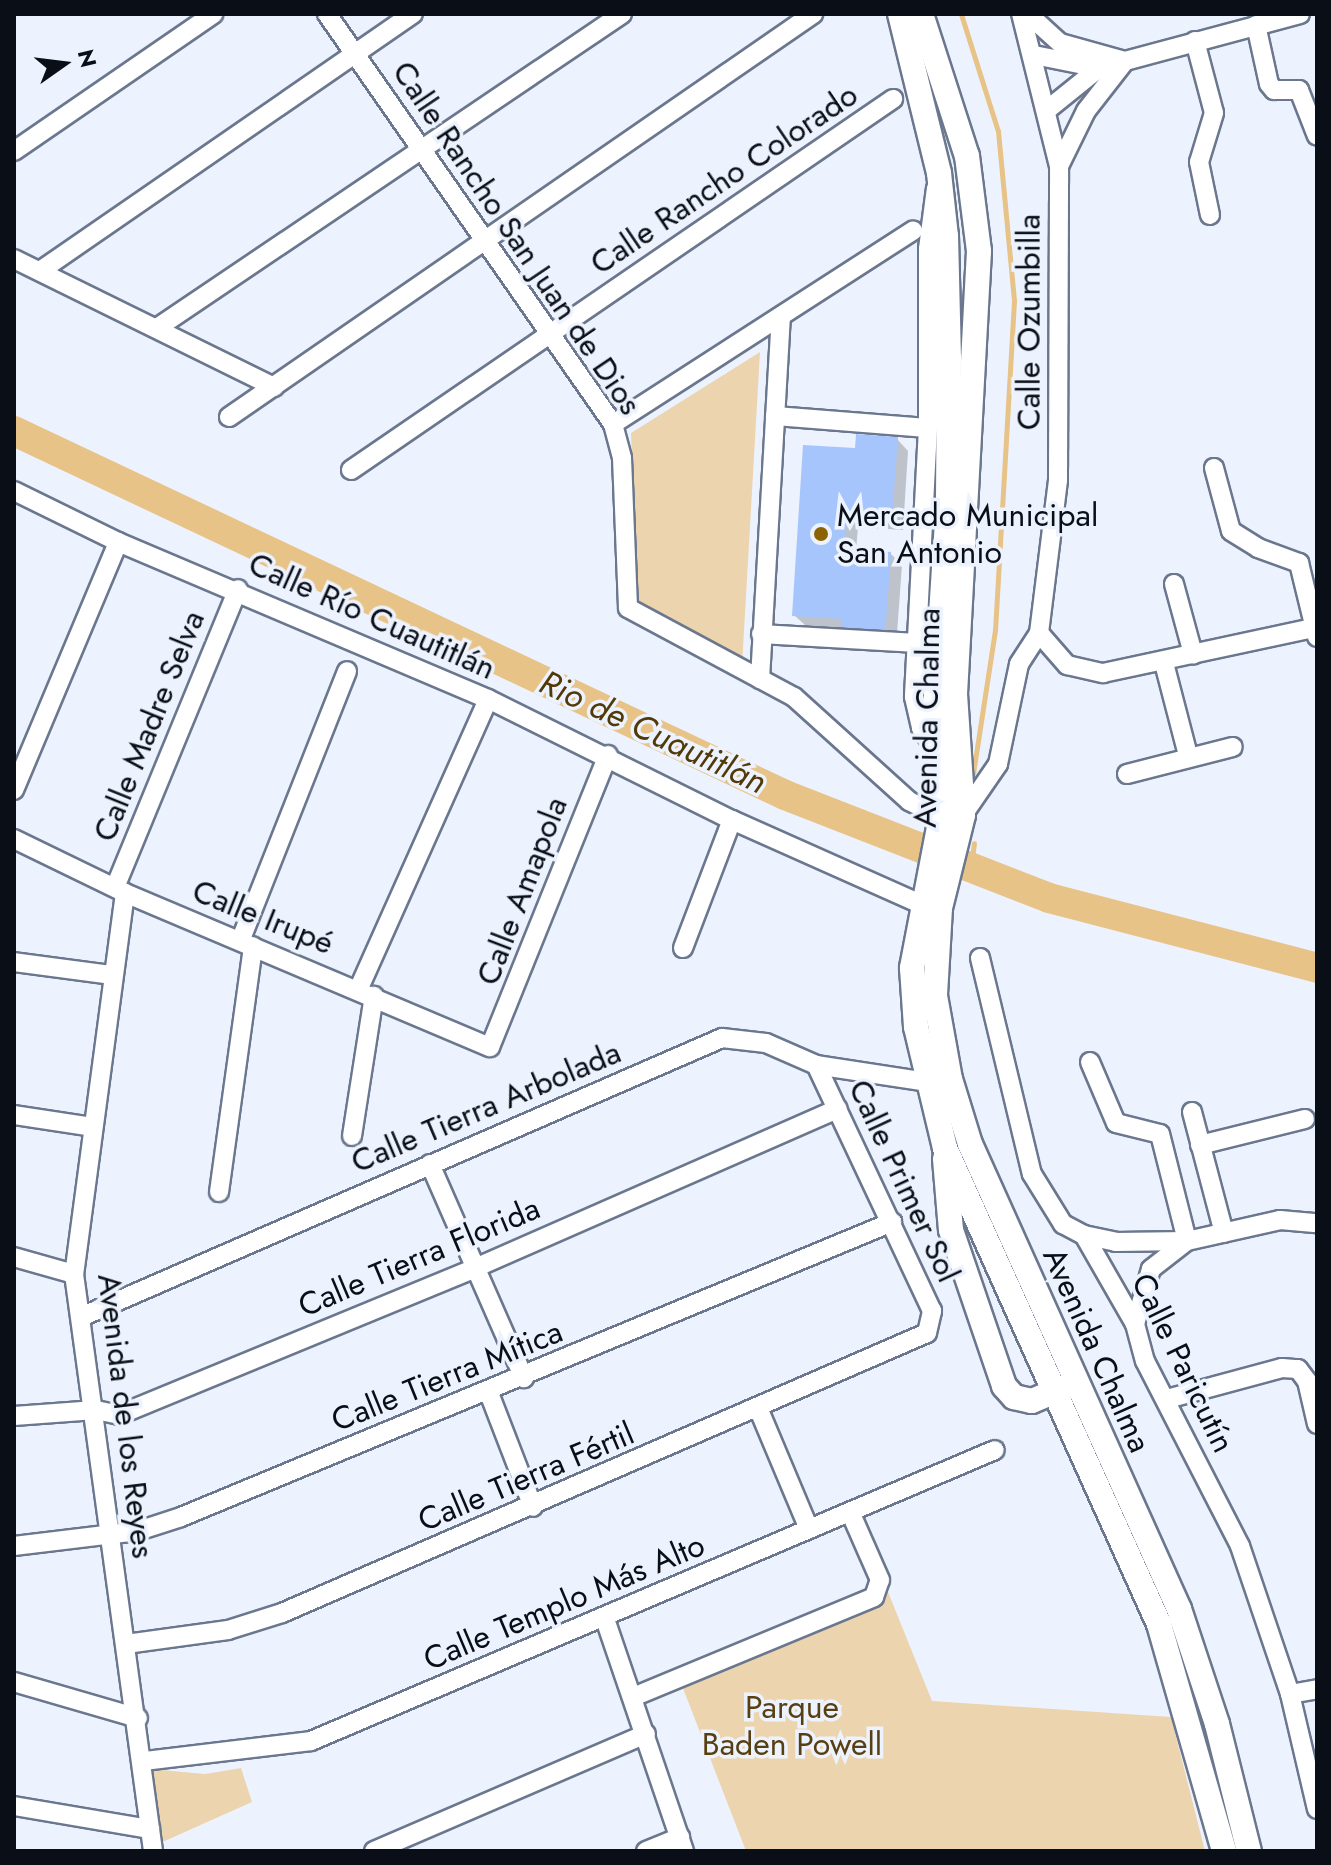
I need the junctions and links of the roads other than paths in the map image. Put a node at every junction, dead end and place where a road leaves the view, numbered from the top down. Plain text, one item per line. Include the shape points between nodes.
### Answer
1 (213, 14) edge
2 (327, 14) edge
3 (413, 14) edge
4 (622, 14) edge
5 (813, 14) edge
6 (900, 14) edge
7 (921, 14) edge
8 (1021, 14) edge
9 (1028, 14) edge
10 (1217, 14) edge
11 (1290, 15) edge
12 (1256, 25) junction
13 (1222, 33) junction
14 (1195, 41) junction
15 (354, 54) junction
16 (1034, 55) junction
17 (1125, 61) junction
18 (1099, 68) junction
19 (893, 99) dead end
20 (1047, 110) junction
21 (1317, 136) edge
22 (420, 150) junction
23 (14, 151) edge
24 (1059, 166) junction
25 (939, 173) junction
26 (1210, 215) dead end
27 (913, 231) dead end
28 (486, 242) junction
29 (14, 259) edge
30 (40, 271) junction
31 (781, 317) junction
32 (157, 328) junction
33 (549, 335) junction
34 (274, 387) junction
35 (775, 416) junction
36 (229, 417) dead end
37 (613, 424) junction
38 (928, 428) junction
39 (1214, 468) dead end
40 (351, 470) dead end
41 (14, 491) edge
42 (118, 542) junction
43 (1174, 584) dead end
44 (238, 589) junction
45 (1316, 630) edge
46 (1039, 633) junction
47 (761, 634) junction
48 (917, 643) junction
49 (1193, 654) junction
50 (1164, 663) junction
51 (347, 671) dead end
52 (760, 679) junction
53 (488, 699) junction
54 (1233, 747) dead end
55 (937, 751) junction
56 (608, 755) junction
57 (1188, 755) junction
58 (1127, 774) dead end
59 (14, 790) edge
60 (732, 820) junction
61 (950, 836) junction
62 (14, 839) edge
63 (121, 889) junction
64 (921, 904) junction
65 (247, 943) junction
66 (683, 948) dead end
67 (980, 958) dead end
68 (14, 962) edge
69 (111, 975) junction
70 (366, 992) junction
71 (490, 1047) joint
72 (1090, 1062) dead end
73 (816, 1065) junction
74 (927, 1082) junction
75 (838, 1109) junction
76 (1192, 1112) dead end
77 (14, 1115) edge
78 (1305, 1119) dead end
79 (93, 1127) junction
80 (352, 1136) dead end
81 (1200, 1145) junction
82 (945, 1148) junction
83 (430, 1164) junction
84 (219, 1192) dead end
85 (892, 1222) junction
86 (1317, 1223) edge
87 (1224, 1233) junction
88 (1084, 1235) junction
89 (1187, 1241) junction
90 (14, 1257) edge
91 (475, 1268) junction
92 (74, 1274) junction
93 (81, 1317) junction
94 (934, 1323) joint
95 (1135, 1324) junction
96 (524, 1378) junction
97 (1077, 1381) junction
98 (489, 1393) junction
99 (1052, 1393) junction
100 (1167, 1399) junction
101 (96, 1410) junction
102 (759, 1410) junction
103 (14, 1416) edge
104 (1317, 1424) edge
105 (995, 1450) dead end
106 (533, 1507) junction
107 (851, 1514) junction
108 (809, 1529) junction
109 (109, 1531) junction
110 (14, 1546) edge
111 (605, 1619) junction
112 (126, 1644) junction
113 (14, 1682) edge
114 (1317, 1689) edge
115 (1290, 1694) junction
116 (633, 1697) junction
117 (138, 1718) junction
118 (646, 1734) junction
119 (144, 1761) junction
120 (14, 1806) edge
121 (1317, 1809) edge
122 (150, 1829) junction
123 (682, 1844) edge
124 (153, 1851) edge
125 (374, 1851) edge
126 (646, 1851) edge
127 (1224, 1851) edge
128 (1249, 1851) edge

1 - 23 street
2 - 15 street, Calle Rancho San Juan de Dios
3 - 15 street
4 - 22 street
5 - 28 street
6 - 25 main road, Avenida Chalma
7 - 61 main road, Avenida Chalma via 967,156 979,251
8 - 16 street, Calle Ozumbilla
9 - 17 street via 1060,43
10 - 13 street
11 - 12 street
12 - 13 street
12 - 21 street via 1269,84 1274,90 1299,90
13 - 14 street
14 - 17 street
14 - 26 street via 1214,113 1199,162
15 - 22 street, Calle Rancho San Juan de Dios
15 - 30 street
16 - 18 street
16 - 20 street, Calle Ozumbilla
17 - 18 street
17 - 24 street via 1086,111
18 - 20 street
19 - 33 street, Calle Rancho Colorado
20 - 24 street, Calle Ozumbilla
22 - 28 street, Calle Rancho San Juan de Dios
22 - 32 street
24 - 46 street, Calle Ozumbilla via 1058,480
25 - 38 street via 928,249
25 - 55 main road, Avenida Chalma via 946,236 948,421 934,720
27 - 31 street
28 - 33 street, Calle Rancho San Juan de Dios
28 - 34 street
29 - 30 street
30 - 32 street
31 - 35 street
31 - 37 street
32 - 34 street
33 - 37 street, Calle Rancho San Juan de Dios
33 - 40 street, Calle Rancho Colorado
34 - 36 street
35 - 38 street
35 - 47 street
37 - 52 street, Calle Rancho San Juan de Dios via 622,458 628,608
38 - 48 street
39 - 45 street via 1231,531 1250,545 1299,563
41 - 42 street, Calle Río Cuautitlán
42 - 44 street, Calle Río Cuautitlán
42 - 59 street
43 - 49 street
44 - 53 street, Calle Río Cuautitlán
44 - 63 street, Calle Madre Selva
45 - 49 street
46 - 50 street via 1067,665 1084,672
46 - 61 street via 1019,664 998,764
47 - 48 street
47 - 52 street
48 - 55 street via 916,716
49 - 50 street
50 - 57 street
51 - 65 street
52 - 61 street, Calle Rancho San Juan de Dios via 823,720
53 - 56 street, Calle Río Cuautitlán
53 - 70 street
54 - 57 street
55 - 61 main road, Avenida Chalma
56 - 60 street, Calle Río Cuautitlán
56 - 71 street, Calle Amapola
57 - 58 street
60 - 64 street, Calle Río Cuautitlán
60 - 66 street
61 - 64 main road, Avenida Chalma
61 - 97 main road, Avenida Chalma via 935,996 950,1079 970,1144
62 - 63 street, Calle Irupé
63 - 65 street, Calle Irupé
63 - 69 street, Avenida de los Reyes
64 - 74 main road, Avenida Chalma via 912,968
65 - 70 street, Calle Irupé
65 - 84 street
67 - 88 street, Calle Paricutín via 1032,1174 1055,1214
68 - 69 street
69 - 79 street, Avenida de los Reyes
70 - 71 street, Calle Irupé
70 - 80 street
72 - 89 street via 1116,1123 1160,1134
73 - 74 street, Calle Tierra Arbolada
73 - 75 street, Calle Primer Sol
73 - 83 street, Calle Tierra Arbolada via 766,1043 722,1038
74 - 82 main road, Avenida Chalma
75 - 85 street, Calle Primer Sol
75 - 91 street, Calle Tierra Florida
76 - 81 street
77 - 79 street
78 - 81 street
79 - 92 street, Avenida de los Reyes
81 - 87 street
82 - 99 main road, Avenida Chalma
82 - 99 main road via 951,1230 1004,1386 1014,1397 1032,1401
83 - 91 street
83 - 93 street, Calle Tierra Arbolada
85 - 94 street, Calle Primer Sol
85 - 96 street, Calle Tierra Mítica
86 - 87 street via 1280,1220
87 - 89 street
88 - 89 street via 1116,1242
88 - 95 street, Calle Paricutín
89 - 95 street via 1151,1269
90 - 92 street
91 - 96 street
91 - 101 street, Calle Tierra Florida via 119,1415
92 - 93 street, Avenida de los Reyes
93 - 101 street, Avenida de los Reyes
94 - 102 street, Calle Tierra Fértil via 927,1333
95 - 100 street, Calle Paricutín via 1145,1361
96 - 98 street, Calle Tierra Mítica
97 - 99 main road
97 - 128 main road, Avenida Chalma via 1179,1609 1217,1724
98 - 106 street
98 - 109 street, Calle Tierra Mítica via 181,1517 138,1531
99 - 127 main road, Avenida Chalma via 1159,1624
100 - 104 street via 1282,1368 1298,1369 1307,1381
100 - 115 street, Calle Paricutín via 1240,1546
101 - 103 street, Calle Tierra Florida
101 - 109 street, Avenida de los Reyes
102 - 106 street, Calle Tierra Fértil
102 - 108 street
105 - 107 street, Calle Templo Más Alto
106 - 112 street, Calle Tierra Fértil via 282,1613 228,1630
107 - 108 street, Calle Templo Más Alto
107 - 116 street via 880,1580 874,1597
108 - 111 street, Calle Templo Más Alto
109 - 110 street, Calle Tierra Mítica
109 - 112 street, Avenida de los Reyes
111 - 116 street
111 - 119 street, Calle Templo Más Alto via 311,1741
112 - 117 street, Avenida de los Reyes
113 - 117 street
114 - 115 street
115 - 121 street, Calle Paricutín
116 - 118 street
117 - 119 street, Avenida de los Reyes
118 - 123 street
118 - 125 street
119 - 122 street, Avenida de los Reyes
120 - 122 street
122 - 124 street, Avenida de los Reyes
123 - 126 street

